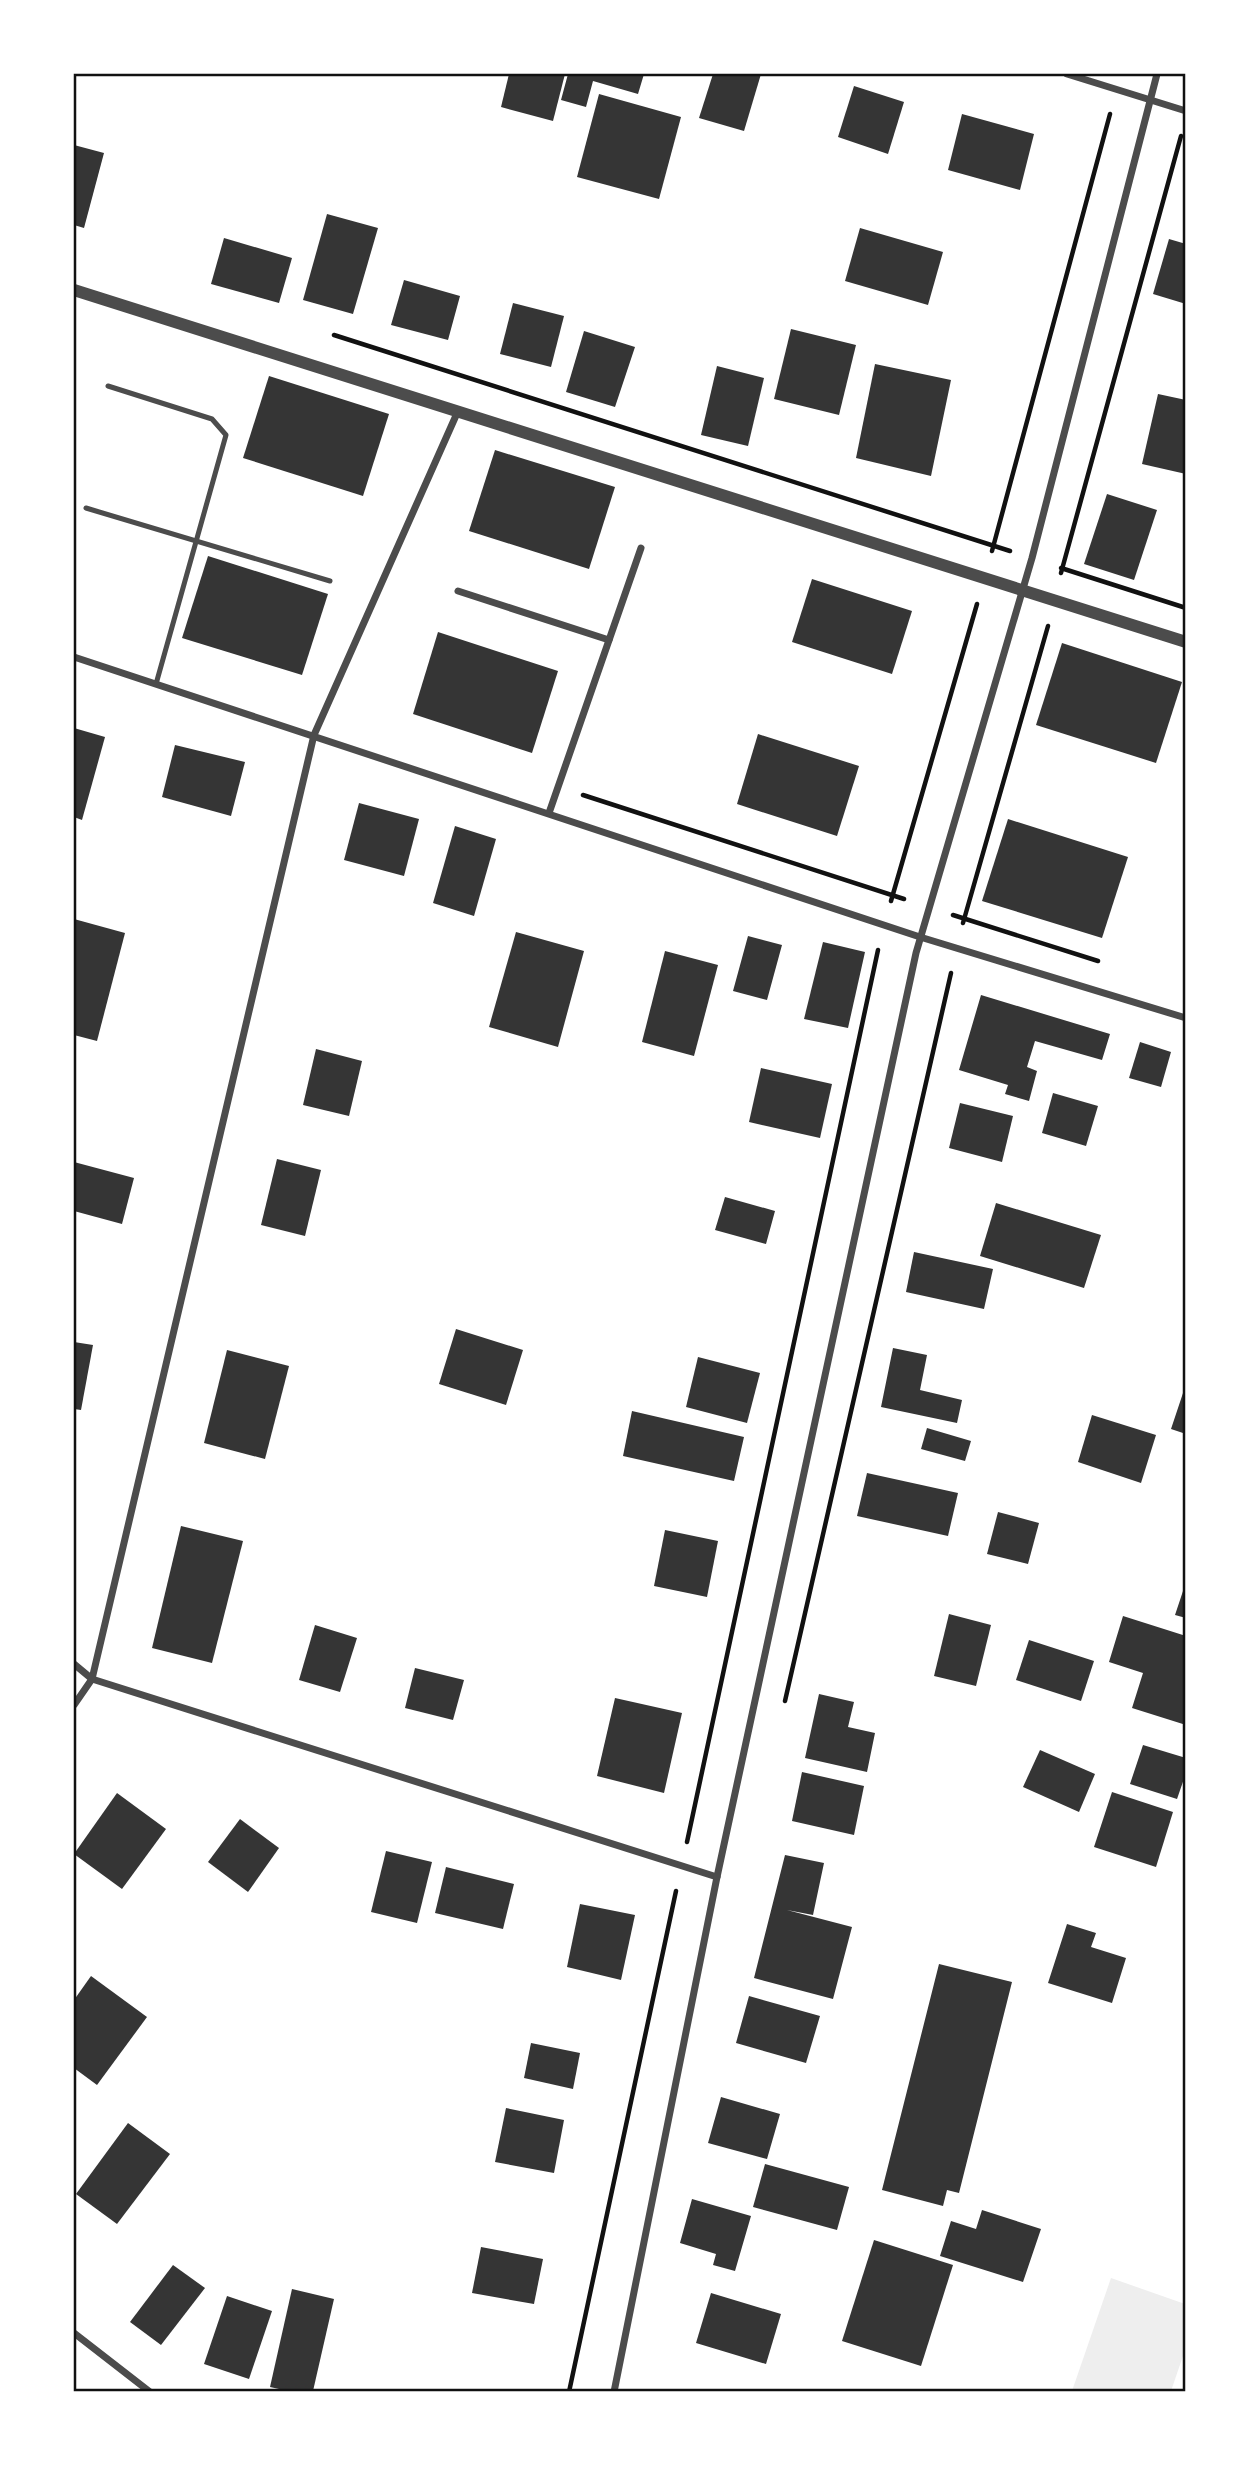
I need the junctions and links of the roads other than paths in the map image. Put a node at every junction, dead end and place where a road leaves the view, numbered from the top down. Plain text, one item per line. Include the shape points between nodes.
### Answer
1 (1067, 74) edge
2 (1157, 74) edge
3 (1152, 101) junction
4 (1185, 111) edge
5 (74, 290) edge
6 (108, 386) dead end
7 (458, 411) junction
8 (86, 508) dead end
9 (196, 541) junction
10 (641, 548) dead end
11 (330, 581) dead end
12 (458, 591) dead end
13 (1023, 591) junction
14 (609, 640) junction
15 (1185, 642) edge
16 (74, 657) edge
17 (156, 684) junction
18 (314, 735) junction
19 (549, 813) junction
20 (920, 937) junction
21 (1185, 1018) edge
22 (74, 1664) edge
23 (92, 1679) junction
24 (74, 1705) edge
25 (717, 1877) junction
26 (74, 2333) edge
27 (150, 2392) edge
28 (614, 2392) edge

1 - 3 street
2 - 3 street
3 - 4 street
3 - 13 street
5 - 7 street
6 - 9 lane via 212,419 226,435
7 - 13 street
7 - 18 street
8 - 9 lane
9 - 11 lane
9 - 17 lane
10 - 14 street
12 - 14 street
13 - 15 street
13 - 20 street
14 - 19 street
16 - 17 street
17 - 18 street
18 - 19 street
18 - 23 street
19 - 20 street
20 - 21 street
20 - 25 street
22 - 23 street
23 - 24 street
23 - 25 street
25 - 28 street
26 - 27 street

